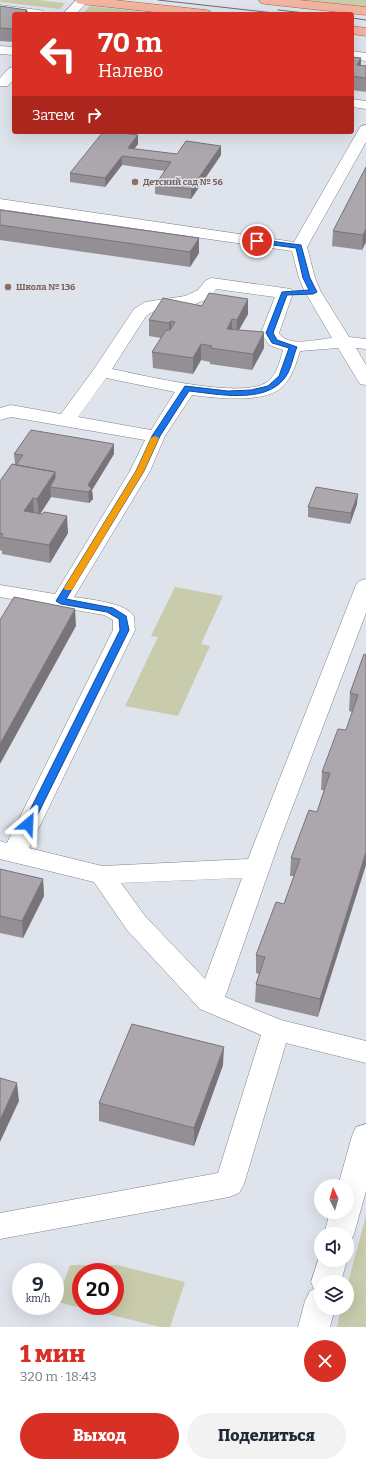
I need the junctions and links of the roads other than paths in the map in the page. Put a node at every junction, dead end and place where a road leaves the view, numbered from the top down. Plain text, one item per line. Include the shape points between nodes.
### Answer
1 (82, 0) edge
2 (265, 0) edge
3 (0, 10) edge
4 (366, 11) edge
5 (20, 12) edge
6 (71, 12) edge
7 (188, 12) edge
8 (354, 30) edge
9 (366, 32) edge
10 (0, 50) edge
11 (12, 51) edge
12 (354, 55) edge
13 (366, 57) edge
14 (12, 73) edge
15 (3, 83) dead end
16 (354, 103) edge
17 (366, 105) edge
18 (354, 122) edge
19 (366, 130) edge
20 (0, 204) edge
21 (299, 247) junction
22 (313, 292) junction
23 (285, 293) junction
24 (343, 342) junction
25 (366, 344) edge
26 (293, 347) junction
27 (101, 372) junction
28 (366, 380) edge
29 (187, 388) junction
30 (0, 414) edge
31 (66, 420) junction
32 (156, 436) junction
33 (366, 585) edge
34 (0, 591) edge
35 (61, 601) junction
36 (7, 852) edge
37 (258, 868) junction
38 (102, 875) junction
39 (210, 1002) junction
40 (276, 1030) junction
41 (366, 1052) edge
42 (366, 1136) edge
43 (354, 1180) edge
44 (0, 1226) edge
45 (317, 1315) edge
46 (314, 1327) edge

1 - 6 street
1 - 7 main road
2 - 4 main road
3 - 5 street
8 - 9 main road
10 - 11 street
12 - 13 street
14 - 15 street
16 - 17 street
18 - 19 street
19 - 21 street
20 - 21 street
21 - 22 street
22 - 23 street
22 - 24 street
23 - 26 street via 270,333 275,342
23 - 27 street via 212,283 204,294 189,300 151,306 140,313
24 - 25 street
24 - 26 street
24 - 28 street
26 - 29 street via 282,377 270,388 251,393 228,394
27 - 29 street
27 - 31 street
29 - 32 street
30 - 31 street via 11,411
31 - 32 street
32 - 35 street via 140,471
33 - 37 street
34 - 35 street
35 - 36 street via 110,610 123,618 124,630
36 - 38 street
37 - 38 street
37 - 39 street
38 - 39 street via 136,923
39 - 40 street
40 - 41 street
40 - 44 street via 229,1184
42 - 43 street
45 - 46 street

